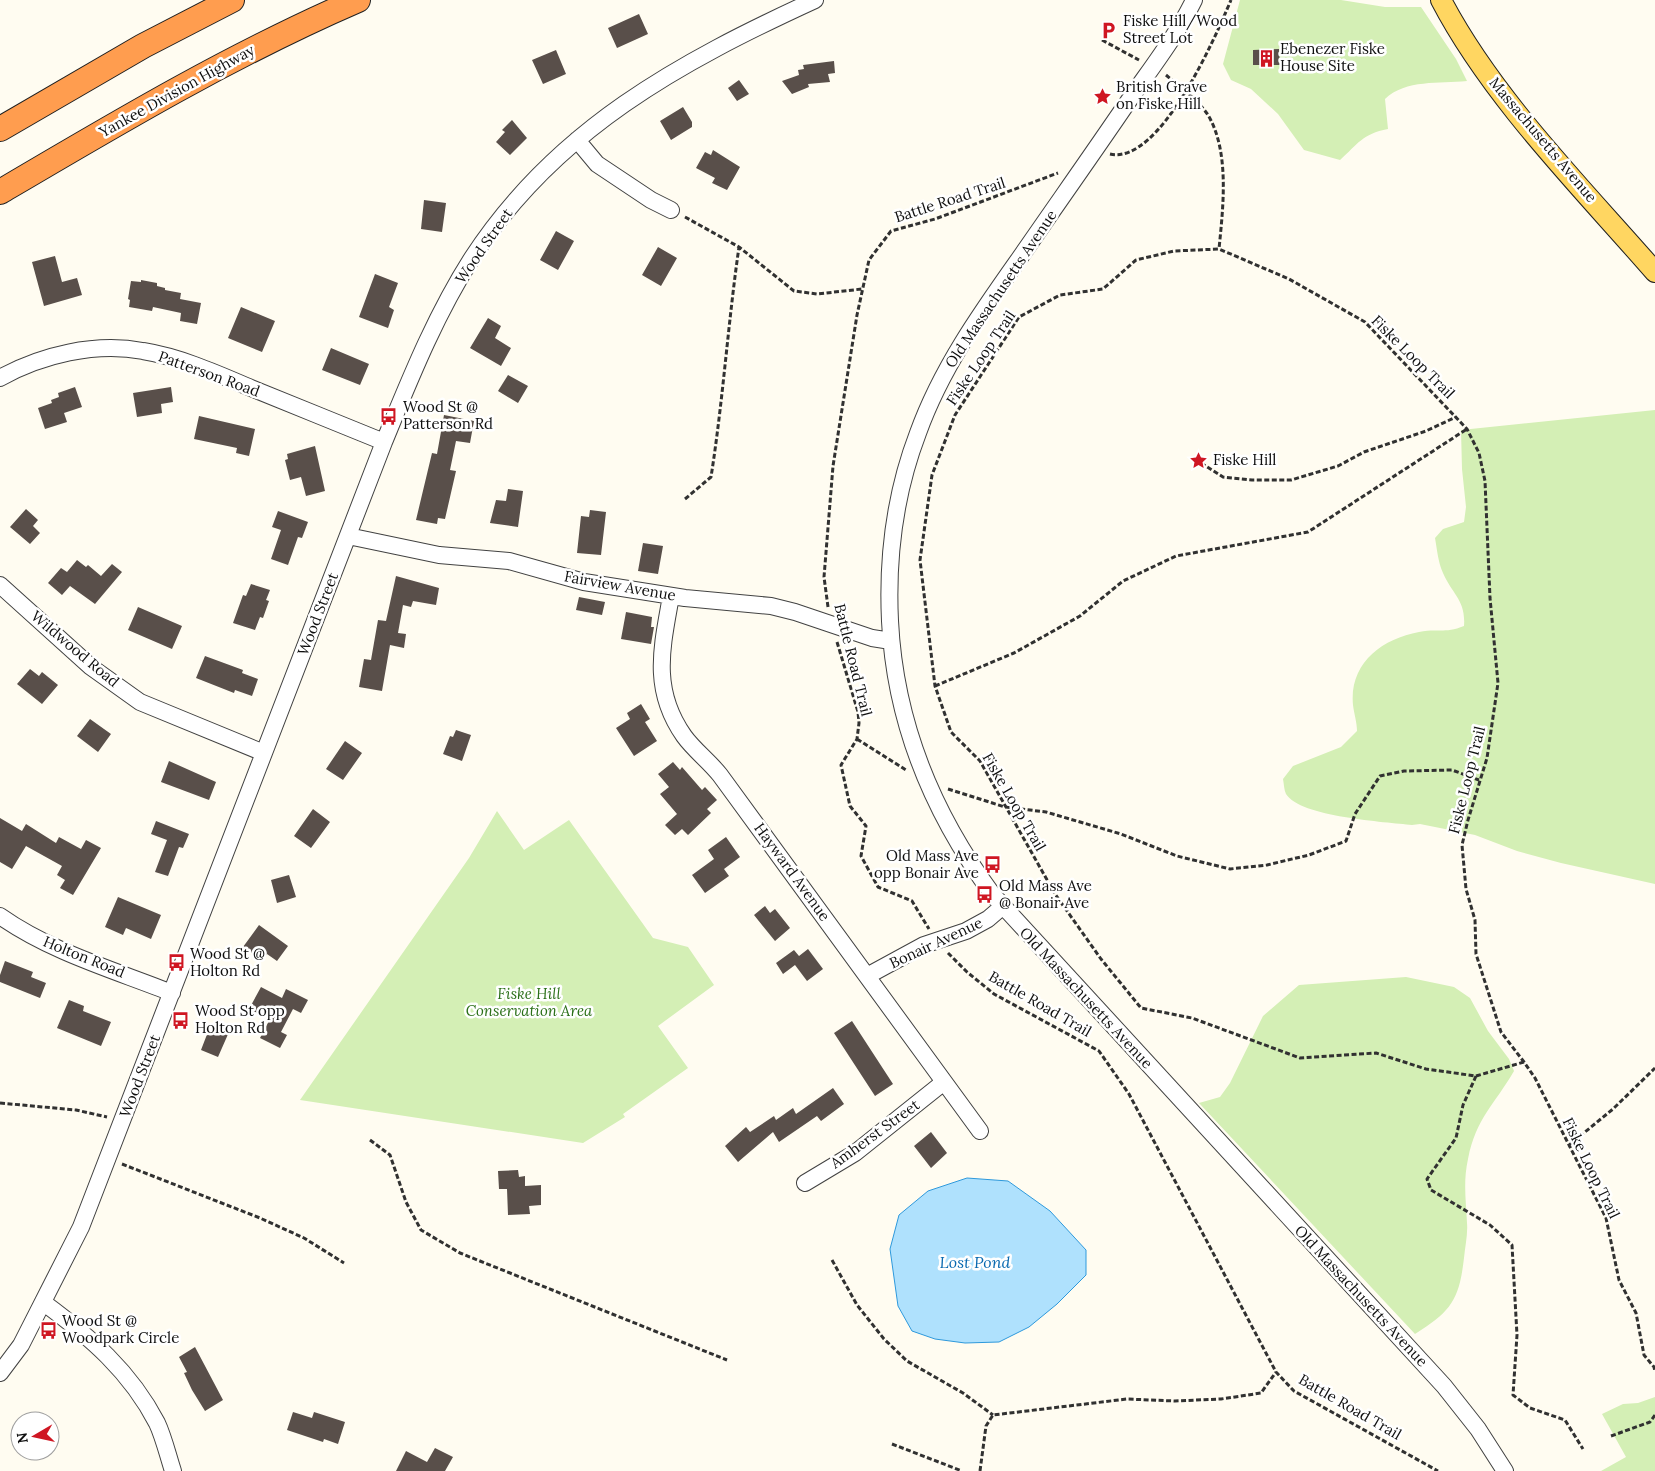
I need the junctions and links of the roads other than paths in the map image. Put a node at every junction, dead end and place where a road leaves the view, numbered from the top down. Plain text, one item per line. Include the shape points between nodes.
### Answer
1 (232, 0) edge
2 (358, 0) edge
3 (815, 0) edge
4 (1194, 0) edge
5 (1441, 0) edge
6 (0, 130) edge
7 (577, 140) junction
8 (0, 192) edge
9 (671, 210) road end
10 (1655, 272) edge
11 (0, 378) edge
12 (384, 442) junction
13 (348, 536) junction
14 (0, 585) edge
15 (671, 596) junction
16 (891, 641) junction
17 (264, 752) junction
18 (1002, 907) junction
19 (0, 916) edge
20 (867, 976) junction
21 (172, 993) junction
22 (944, 1082) junction
23 (980, 1131) dead end
24 (805, 1183) dead end
25 (44, 1303) junction
26 (0, 1374) edge
27 (173, 1471) edge
28 (1505, 1471) edge

1 - 6 highway via 136,50
2 - 8 highway, Yankee Division Highway via 206,73
3 - 7 street, Wood Street via 670,72
4 - 16 street, Old Massachusetts Avenue via 1100,144 978,318 934,393 911,452 898,506 890,570
5 - 10 main road, Massachusetts Avenue via 1474,55 1513,107
7 - 9 street via 597,164
7 - 12 street, Wood Street via 520,196 472,260 420,356
11 - 12 street, Patterson Road via 17,368 64,353 142,350 205,369
12 - 13 street, Wood Street
13 - 15 street, Fairview Avenue via 433,554 509,561 577,581
13 - 17 street, Wood Street
14 - 17 street, Wildwood Road via 91,667 140,702
15 - 16 street, Fairview Avenue via 772,606
15 - 20 street, Hayward Avenue via 661,653 661,677 679,728 720,775
16 - 18 street, Old Massachusetts Avenue via 904,715 921,770 961,850
17 - 21 street, Wood Street
18 - 20 street, Bonair Avenue via 966,931 924,945
18 - 28 street, Old Massachusetts Avenue via 1430,1371 1468,1415
19 - 21 street, Holton Road via 20,930 58,948
20 - 22 street, Hayward Avenue
21 - 25 street, Wood Street via 81,1227
22 - 23 street, Hayward Avenue
22 - 24 street, Amherst Street via 855,1153
25 - 26 street, Wood Street via 21,1345
25 - 27 street via 93,1340 130,1381 157,1424

